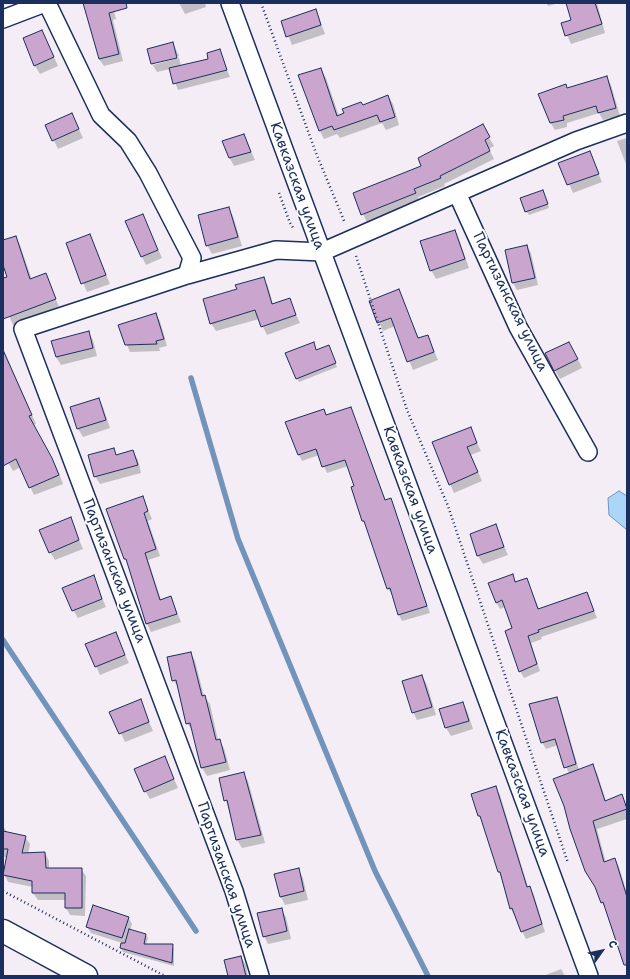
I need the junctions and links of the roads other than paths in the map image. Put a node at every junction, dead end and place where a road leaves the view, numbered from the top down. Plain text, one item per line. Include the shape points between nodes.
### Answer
1 (46, 3) edge
2 (230, 3) edge
3 (3, 19) edge
4 (627, 123) edge
5 (457, 193) junction
6 (322, 252) junction
7 (187, 275) junction
8 (588, 452) dead end
9 (3, 931) edge
10 (3, 941) edge
11 (68, 976) edge
12 (86, 976) edge
13 (260, 976) edge
14 (589, 976) edge

1 - 3 street
1 - 7 street via 102,115 128,141 148,173 192,258
2 - 6 street, Кавказская улица
4 - 5 street, Партизанская улица via 576,141
5 - 6 street, Партизанская улица
5 - 8 street, Партизанская улица via 518,327
6 - 7 street, Партизанская улица via 276,250
6 - 14 street, Кавказская улица
7 - 13 street, Партизанская улица via 22,329 234,891
9 - 12 main road
10 - 11 main road

